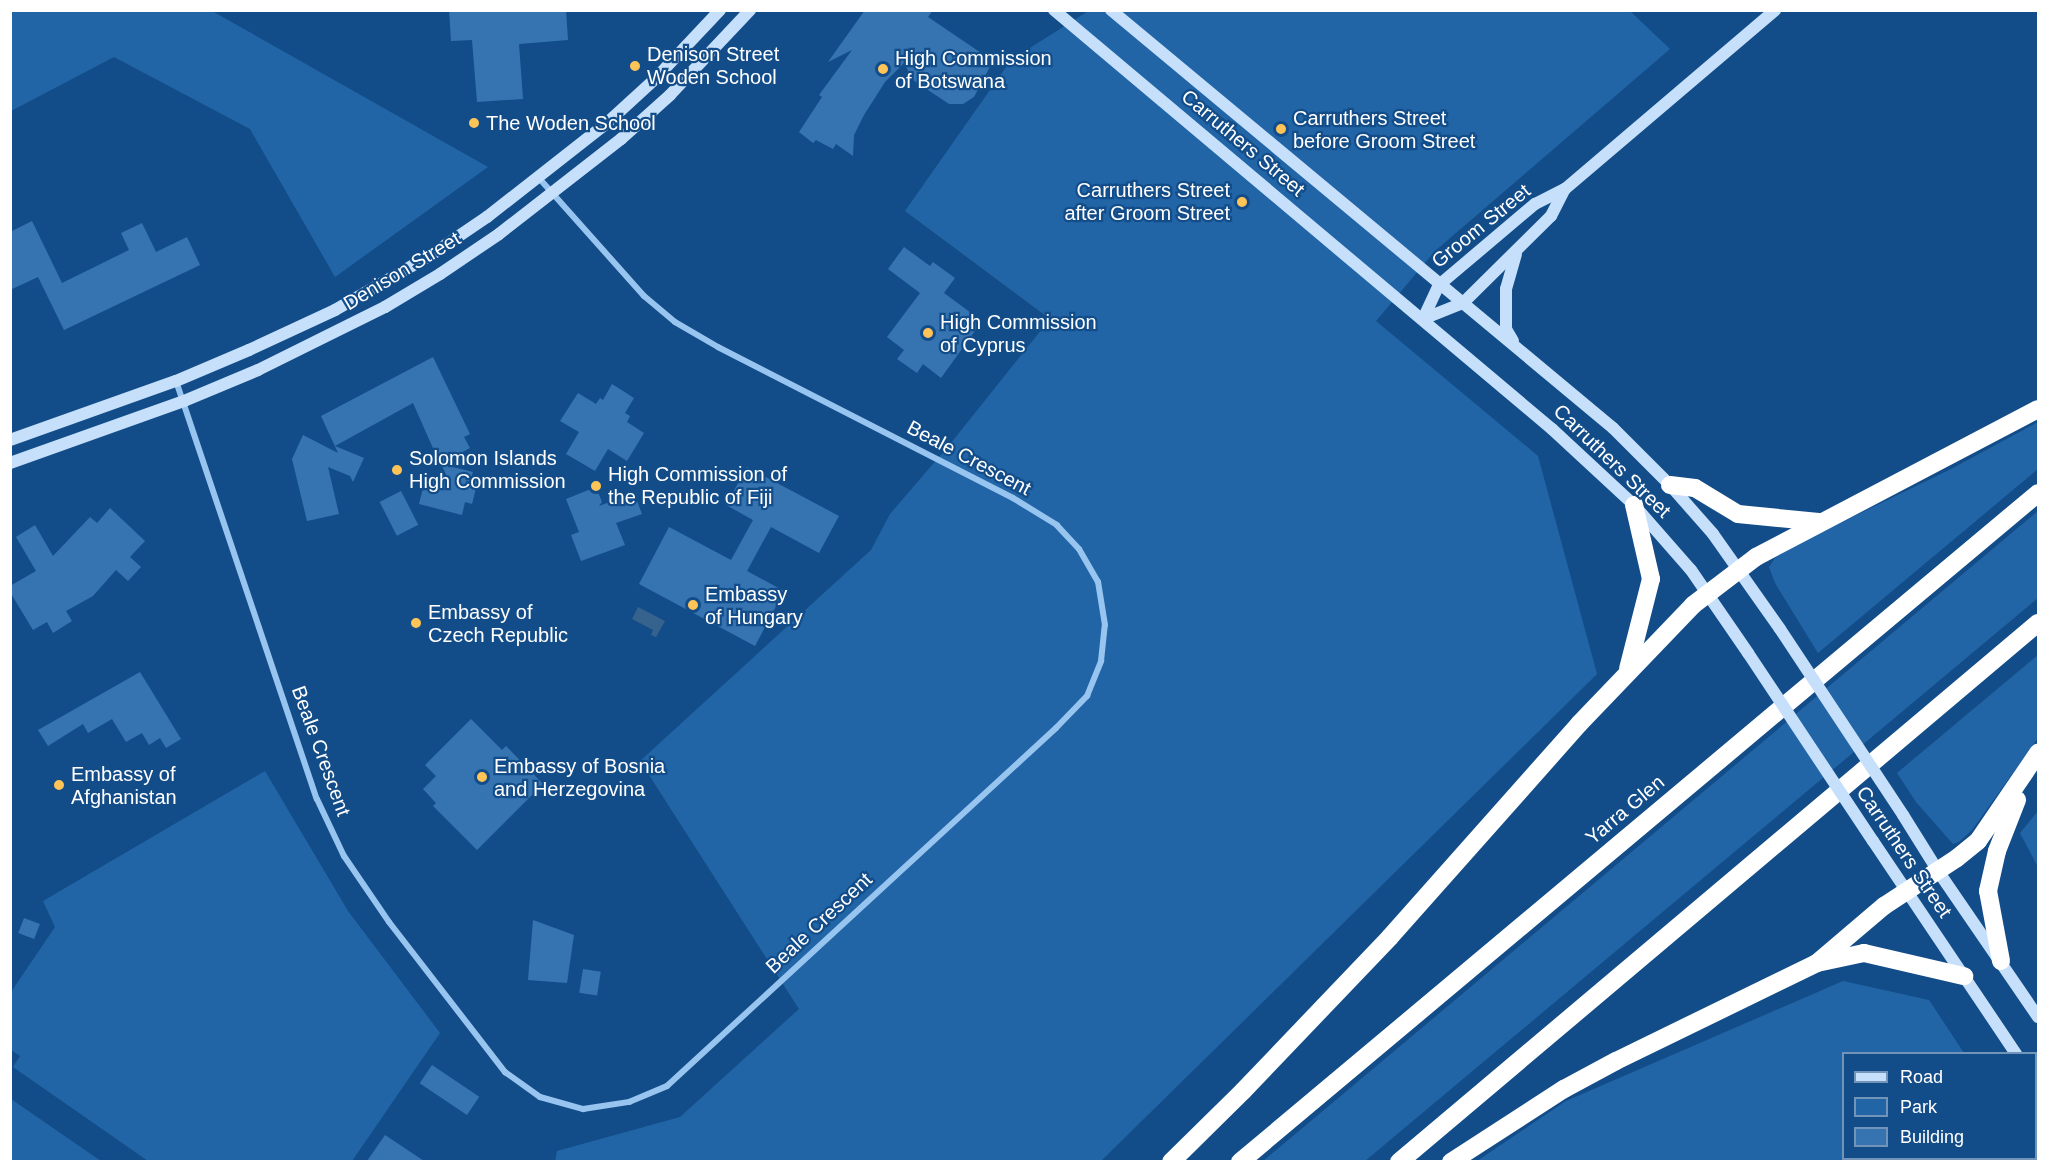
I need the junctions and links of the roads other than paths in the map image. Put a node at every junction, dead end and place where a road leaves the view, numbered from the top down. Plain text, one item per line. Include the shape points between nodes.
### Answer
1 (720, 10) edge
2 (750, 10) edge
3 (1054, 10) edge
4 (1111, 10) edge
5 (1775, 10) edge
6 (539, 178) junction
7 (1565, 189) junction
8 (552, 195) junction
9 (1519, 248) junction
10 (1439, 285) junction
11 (1462, 303) junction
12 (1423, 319) junction
13 (1517, 348) junction
14 (176, 381) junction
15 (184, 401) junction
16 (2038, 410) edge
17 (10, 440) edge
18 (10, 463) edge
19 (1670, 485) junction
20 (2038, 493) edge
21 (1634, 505) junction
22 (1819, 522) junction
23 (1738, 570) junction
24 (1707, 594) junction
25 (2038, 623) edge
26 (1628, 671) junction
27 (2034, 761) edge
28 (1938, 871) junction
29 (1907, 892) junction
30 (2001, 961) junction
31 (1816, 963) junction
32 (1964, 976) junction
33 (2038, 1017) edge
34 (2015, 1052) edge
35 (1171, 1161) edge
36 (1240, 1161) edge
37 (1399, 1161) edge
38 (1451, 1161) edge

1 - 6 main road, Denison Street via 655,79
2 - 8 main road, Denison Street via 670,95
3 - 12 main road, Carruthers Street
4 - 10 main road, Carruthers Street
5 - 7 main road, Groom Street
6 - 8 street, Beale Crescent
6 - 14 main road, Denison Street via 431,255 375,288 299,327
7 - 9 main road, Groom Street via 1551,216
7 - 10 main road, Groom Street via 1535,204
8 - 15 main road, Denison Street via 440,274 385,307
8 - 15 street, Beale Crescent via 644,296 675,322 1013,498 1057,525 1079,549 1098,582 1105,625 1101,661 1087,696 667,1086 629,1101 583,1109 540,1097 505,1072 389,922 344,856 317,800
9 - 11 main road, Groom Street
9 - 13 main road via 1510,271 1505,311 1506,329
10 - 11 main road, Carruthers Street
10 - 12 main road, Groom Street
11 - 12 main road, Groom Street
11 - 13 main road, Carruthers Street
12 - 21 main road, Carruthers Street
13 - 19 main road, Carruthers Street via 1613,429
14 - 15 street, Beale Crescent
14 - 17 main road, Denison Street
15 - 18 main road, Denison Street
16 - 22 highway
19 - 22 highway via 1695,488 1738,514
19 - 23 main road, Carruthers Street
20 - 36 highway, Yarra Glen
21 - 24 main road, Carruthers Street
21 - 26 highway via 1650,579
22 - 23 highway
23 - 24 highway
23 - 28 main road, Carruthers Street, bridge
24 - 26 highway
24 - 29 main road, Carruthers Street, bridge
25 - 37 highway
26 - 35 highway via 1390,937
27 - 28 highway via 1978,841
27 - 30 highway via 1996,851 1988,891
28 - 29 highway
28 - 30 main road, Carruthers Street
29 - 31 highway via 1884,906
29 - 32 main road, Carruthers Street
30 - 33 main road, Carruthers Street
31 - 32 highway via 1864,952
31 - 38 highway via 1616,1061
32 - 34 main road, Carruthers Street

